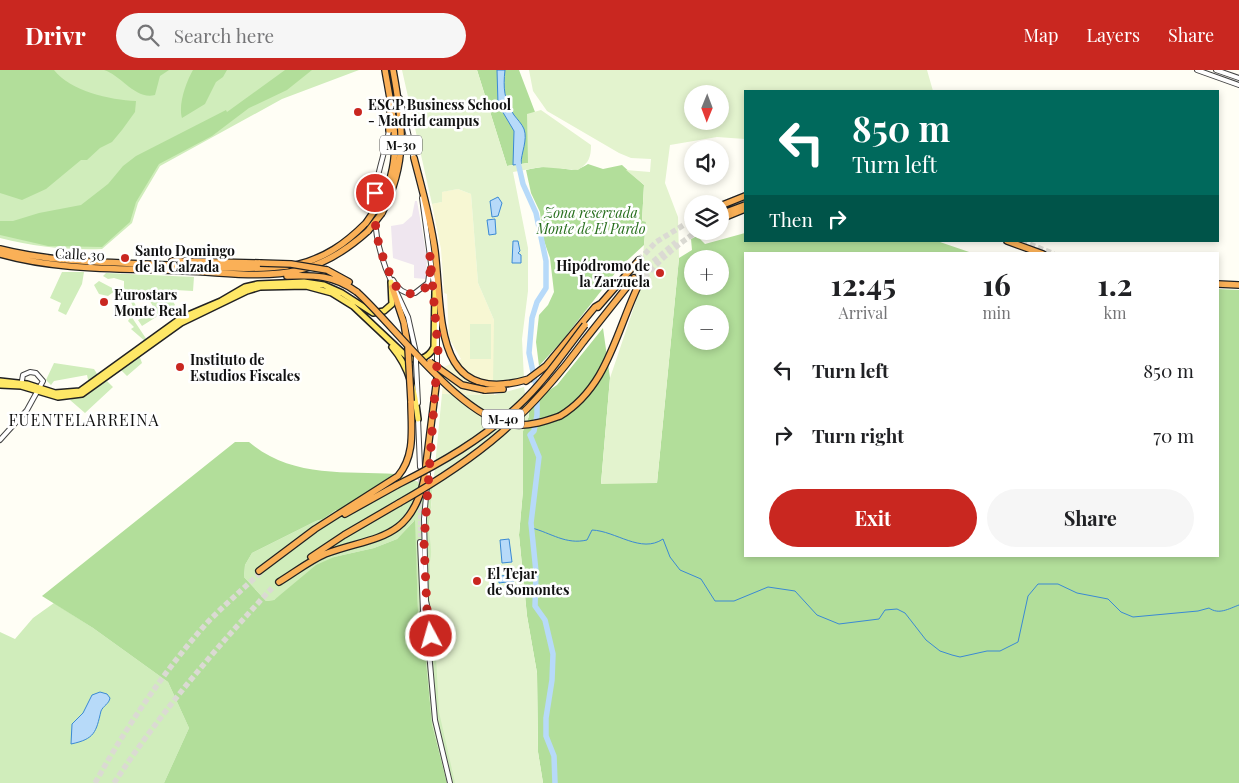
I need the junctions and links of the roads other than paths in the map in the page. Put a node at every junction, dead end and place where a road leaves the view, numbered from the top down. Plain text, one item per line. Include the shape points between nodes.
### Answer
1 (385, 70) edge
2 (1196, 70) edge
3 (1216, 70) edge
4 (393, 72) edge
5 (1239, 78) edge
6 (398, 85) joint
7 (1239, 85) edge
8 (391, 103) junction
9 (389, 130) joint
10 (414, 158) junction
11 (744, 196) edge
12 (729, 202) edge
13 (744, 205) edge
14 (744, 209) edge
15 (1010, 242) edge
16 (0, 249) edge
17 (1038, 252) edge
18 (0, 254) edge
19 (430, 255) junction
20 (639, 260) tunnel mouth
21 (115, 262) junction
22 (385, 267) junction
23 (275, 274) junction
24 (634, 278) tunnel mouth
25 (639, 284) tunnel mouth
26 (1219, 284) edge
27 (391, 285) junction
28 (1239, 286) edge
29 (358, 290) junction
30 (435, 292) junction
31 (372, 324) junction
32 (583, 324) junction
33 (436, 378) junction
34 (529, 379) junction
35 (0, 383) edge
36 (21, 384) junction
37 (37, 392) junction
38 (418, 420) junction
39 (0, 440) edge
40 (420, 467) tunnel mouth
41 (420, 542) tunnel mouth
42 (279, 582) junction
43 (272, 588) tunnel mouth
44 (430, 617) junction
45 (422, 619) junction
46 (431, 632) junction
47 (425, 633) junction
48 (430, 655) junction
49 (450, 783) edge

1 - 8 highway, Calle 30 / M-30
2 - 7 street
3 - 5 street
4 - 6 highway
4 - 23 highway, Calle 30 / M-30, bridge via 401,127 401,157 394,187 382,213 368,231 334,257 314,266
6 - 10 street
8 - 9 highway
8 - 21 highway, Calle 30 / M-30, bridge via 396,127 395,162 390,184 366,223 330,253 296,264 246,268
9 - 22 street via 374,207 377,238
10 - 19 street
10 - 34 highway via 431,231 442,332 451,358 462,372 487,384 509,385
11 - 12 highway
13 - 14 highway via 722,216
15 - 17 highway
16 - 21 highway, Calle 30 / M-30 via 53,259
18 - 23 highway, Calle 30 / M-30 via 71,267
19 - 22 street via 428,283 416,293 402,292 397,288
19 - 30 street
20 - 32 highway, M-40
21 - 29 highway, bridge via 301,265 327,270
22 - 27 street
23 - 29 highway via 323,276
24 - 42 highway, M-40, bridge via 548,387 500,436 454,470 344,535
25 - 29 highway, bridge via 597,381 579,403 560,416 540,423 514,425 476,409 450,389
26 - 28 highway
27 - 32 highway, M-40, bridge via 402,316 408,348 410,454 402,471 393,480 315,529 260,572 334,520 451,456 495,426 540,383
27 - 37 main road via 393,302 388,309 377,313 319,284 254,285 181,318 84,389 63,394
27 - 38 street, bridge via 408,317 416,355
29 - 34 highway, bridge via 433,365 462,385 498,390
30 - 31 main road via 434,347 424,358 408,357
30 - 33 street
31 - 37 main road via 349,303 327,291 301,286 256,288 181,322 86,392 62,398
31 - 38 main road via 396,352 409,375
32 - 34 highway via 546,366
33 - 42 highway via 424,480 421,494 408,517 386,536 318,558
33 - 44 street via 424,519 426,601
35 - 36 main road
36 - 37 main road
36 - 37 street via 23,374 33,372 43,381
37 - 39 street via 20,419
38 - 40 street
41 - 45 street
42 - 43 highway, M-40
44 - 45 street
44 - 46 street via 435,624
45 - 47 street via 419,626
46 - 47 street
46 - 48 street
47 - 48 street
48 - 49 street via 435,720

